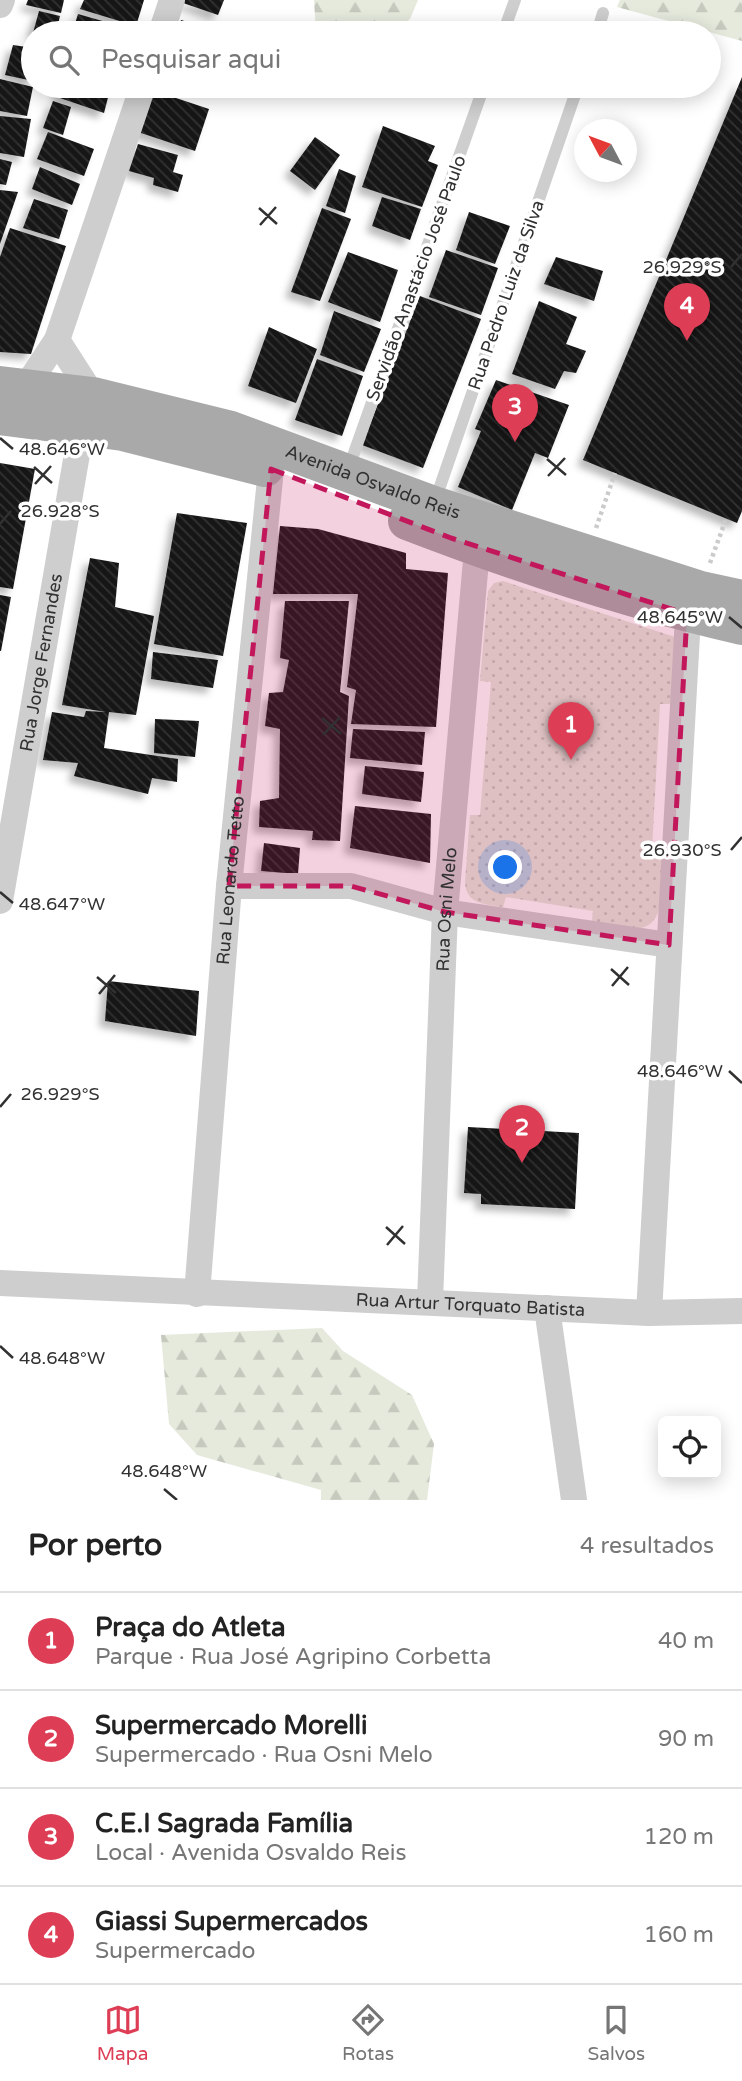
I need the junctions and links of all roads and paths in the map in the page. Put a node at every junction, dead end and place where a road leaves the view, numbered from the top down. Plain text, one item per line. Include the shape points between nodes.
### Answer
1 (2, 0) edge
2 (172, 0) edge
3 (515, 0) edge
4 (0, 5) edge
5 (603, 13) dead end
6 (165, 21) edge
7 (507, 21) edge
8 (601, 21) edge
9 (139, 98) edge
10 (480, 98) edge
11 (574, 98) edge
12 (57, 340) junction
13 (13, 386) edge
14 (87, 411) junction
15 (0, 416) edge
16 (271, 469) junction
17 (348, 470) junction
18 (615, 473) dead end
19 (433, 505) junction
20 (726, 519) dead end
21 (482, 535) junction
22 (587, 554) junction
23 (693, 597) junction
24 (742, 599) edge
25 (742, 626) edge
26 (229, 886) junction
27 (0, 901) edge
28 (445, 912) junction
29 (669, 945) junction
30 (0, 1283) edge
31 (197, 1294) junction
32 (430, 1301) junction
33 (547, 1308) junction
34 (742, 1311) edge
35 (649, 1313) junction
36 (574, 1500) edge

1 - 4 street
2 - 6 street
3 - 7 lane
5 - 8 lane
9 - 12 street
10 - 17 lane, Servidão Anastácio José Paulo
11 - 19 lane, Rua Pedro Luiz da Silva
12 - 13 street
12 - 14 street
13 - 14 main road, Avenida Osvaldo Reis
14 - 15 main road, Avenida Osvaldo Reis
14 - 16 main road, Avenida Osvaldo Reis via 178,444
14 - 17 main road, Avenida Osvaldo Reis via 232,430
14 - 27 street, Rua Jorge Fernandes
16 - 21 main road, Avenida Osvaldo Reis
16 - 26 street, Rua Leonardo Tetto
17 - 19 main road, Avenida Osvaldo Reis
18 - 22 path
19 - 21 main road, Avenida Osvaldo Reis
20 - 23 path
21 - 22 main road, Avenida Osvaldo Reis
21 - 23 main road, Avenida Osvaldo Reis
21 - 28 street, Rua Osni Melo
22 - 23 main road, Avenida Osvaldo Reis
23 - 24 main road, Avenida Osvaldo Reis
23 - 25 main road, Avenida Osvaldo Reis
23 - 29 street
26 - 28 street via 351,886
26 - 31 street, Rua Leonardo Tetto
28 - 29 street
28 - 32 street, Rua Osni Melo
29 - 35 street
30 - 31 street, Rua Artur Torquato Batista
31 - 32 street, Rua Artur Torquato Batista
32 - 33 street, Rua Artur Torquato Batista
33 - 35 street, Rua Artur Torquato Batista
33 - 36 street
34 - 35 street, Rua Artur Torquato Batista

